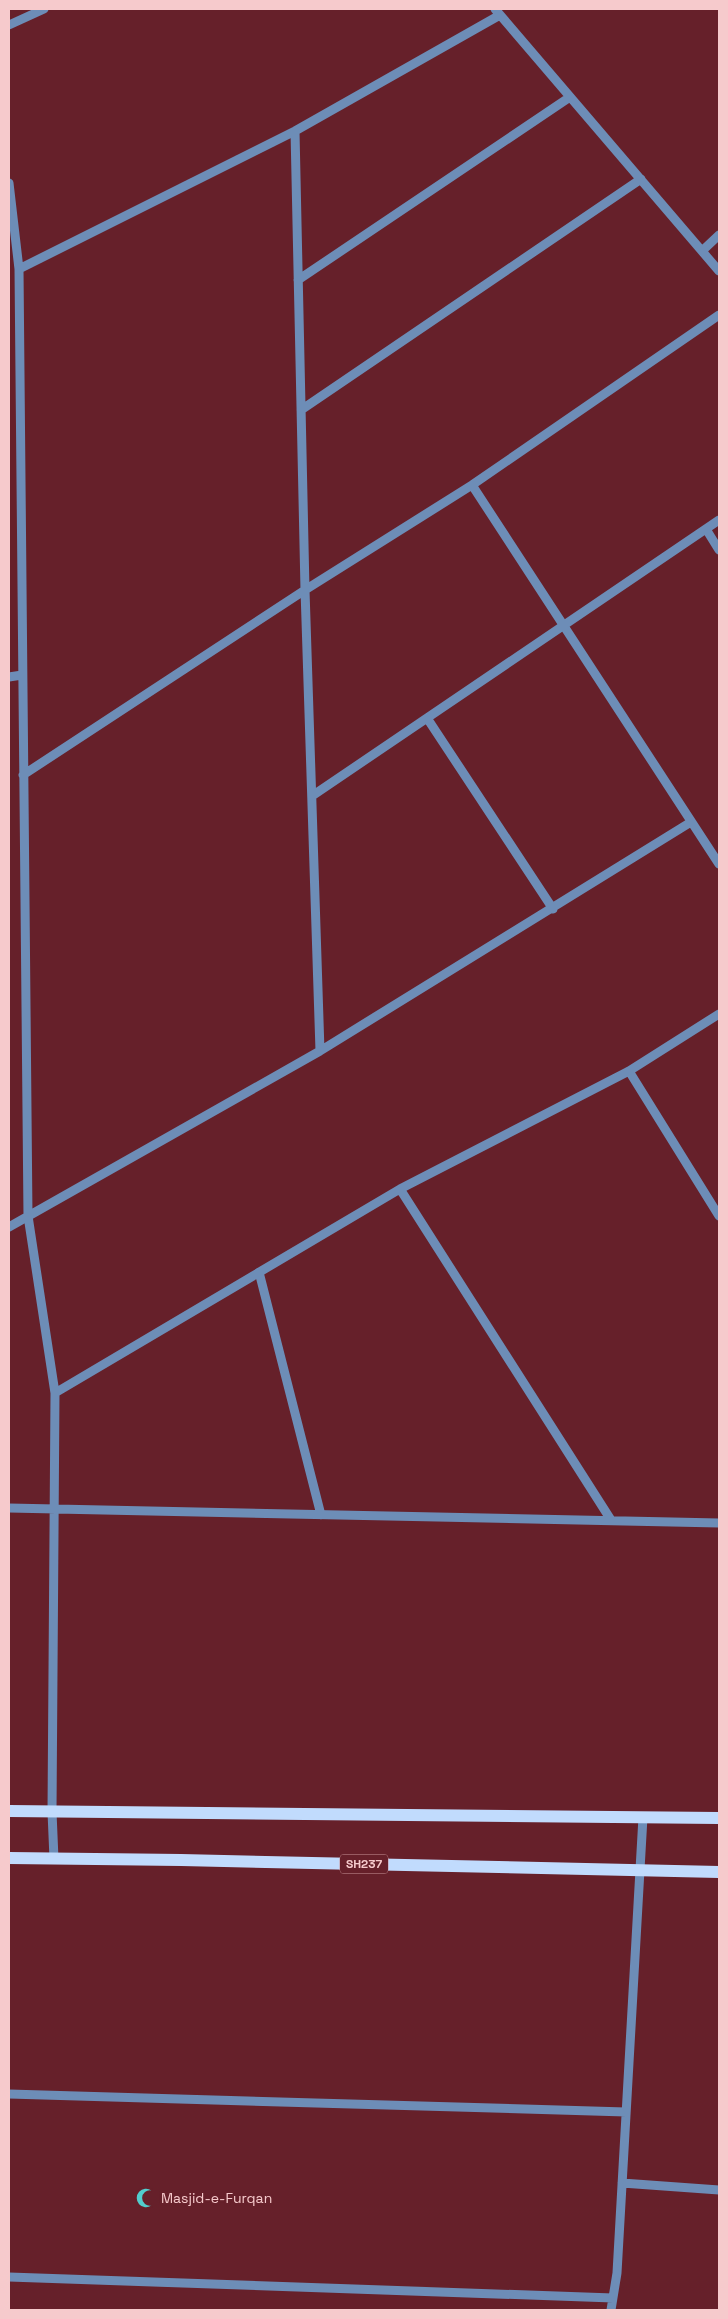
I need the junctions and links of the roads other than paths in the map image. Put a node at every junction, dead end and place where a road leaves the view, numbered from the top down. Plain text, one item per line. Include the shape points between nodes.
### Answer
1 (44, 9) edge
2 (498, 12) edge
3 (9, 25) edge
4 (570, 96) junction
5 (295, 131) junction
6 (641, 179) junction
7 (9, 183) edge
8 (719, 235) edge
9 (702, 251) junction
10 (19, 269) junction
11 (719, 271) edge
12 (298, 280) junction
13 (719, 315) edge
14 (301, 410) junction
15 (472, 484) junction
16 (719, 520) edge
17 (706, 529) junction
18 (719, 550) edge
19 (305, 590) junction
20 (564, 626) junction
21 (22, 675) junction
22 (9, 677) edge
23 (427, 718) junction
24 (23, 775) junction
25 (312, 796) junction
26 (691, 822) junction
27 (719, 864) edge
28 (553, 909) junction
29 (719, 1014) edge
30 (320, 1051) junction
31 (629, 1071) junction
32 (400, 1190) junction
33 (28, 1216) junction
34 (719, 1216) edge
35 (9, 1227) edge
36 (260, 1272) junction
37 (55, 1393) junction
38 (9, 1508) edge
39 (55, 1510) junction
40 (320, 1515) junction
41 (611, 1520) junction
42 (719, 1523) edge
43 (9, 1811) edge
44 (52, 1812) junction
45 (643, 1817) junction
46 (719, 1818) edge
47 (9, 1858) edge
48 (54, 1858) junction
49 (640, 1870) junction
50 (719, 1872) edge
51 (9, 2094) edge
52 (626, 2112) junction
53 (622, 2183) junction
54 (719, 2190) edge
55 (9, 2277) edge
56 (613, 2298) junction
57 (611, 2310) edge

1 - 3 street
2 - 4 street
2 - 5 street
4 - 6 street
4 - 12 street
5 - 10 street
5 - 12 street
6 - 9 street
6 - 14 street
7 - 10 street
8 - 9 street
9 - 11 street
10 - 21 street
12 - 14 street
13 - 15 street
14 - 19 street
15 - 19 street
15 - 20 street
16 - 17 street
17 - 18 street
17 - 20 street
19 - 24 street
19 - 25 street
20 - 23 street
20 - 26 street
21 - 22 street
21 - 24 street
23 - 25 street
23 - 28 street
24 - 33 street
25 - 30 street
26 - 27 street
26 - 28 street
28 - 30 street
29 - 31 street
30 - 33 street
31 - 32 street
31 - 34 street
32 - 36 street
32 - 41 street
33 - 35 street
33 - 37 street
36 - 37 street
36 - 40 street
37 - 39 street
38 - 39 street
39 - 40 street
39 - 44 street
40 - 41 street
41 - 42 street
43 - 44 main road
44 - 45 main road
44 - 48 street
45 - 46 main road
45 - 49 street
47 - 48 main road, SH237
48 - 49 main road, SH237
49 - 50 main road, SH237
49 - 52 street
51 - 52 street
52 - 53 street
53 - 54 street
53 - 56 street
55 - 56 street
56 - 57 street

